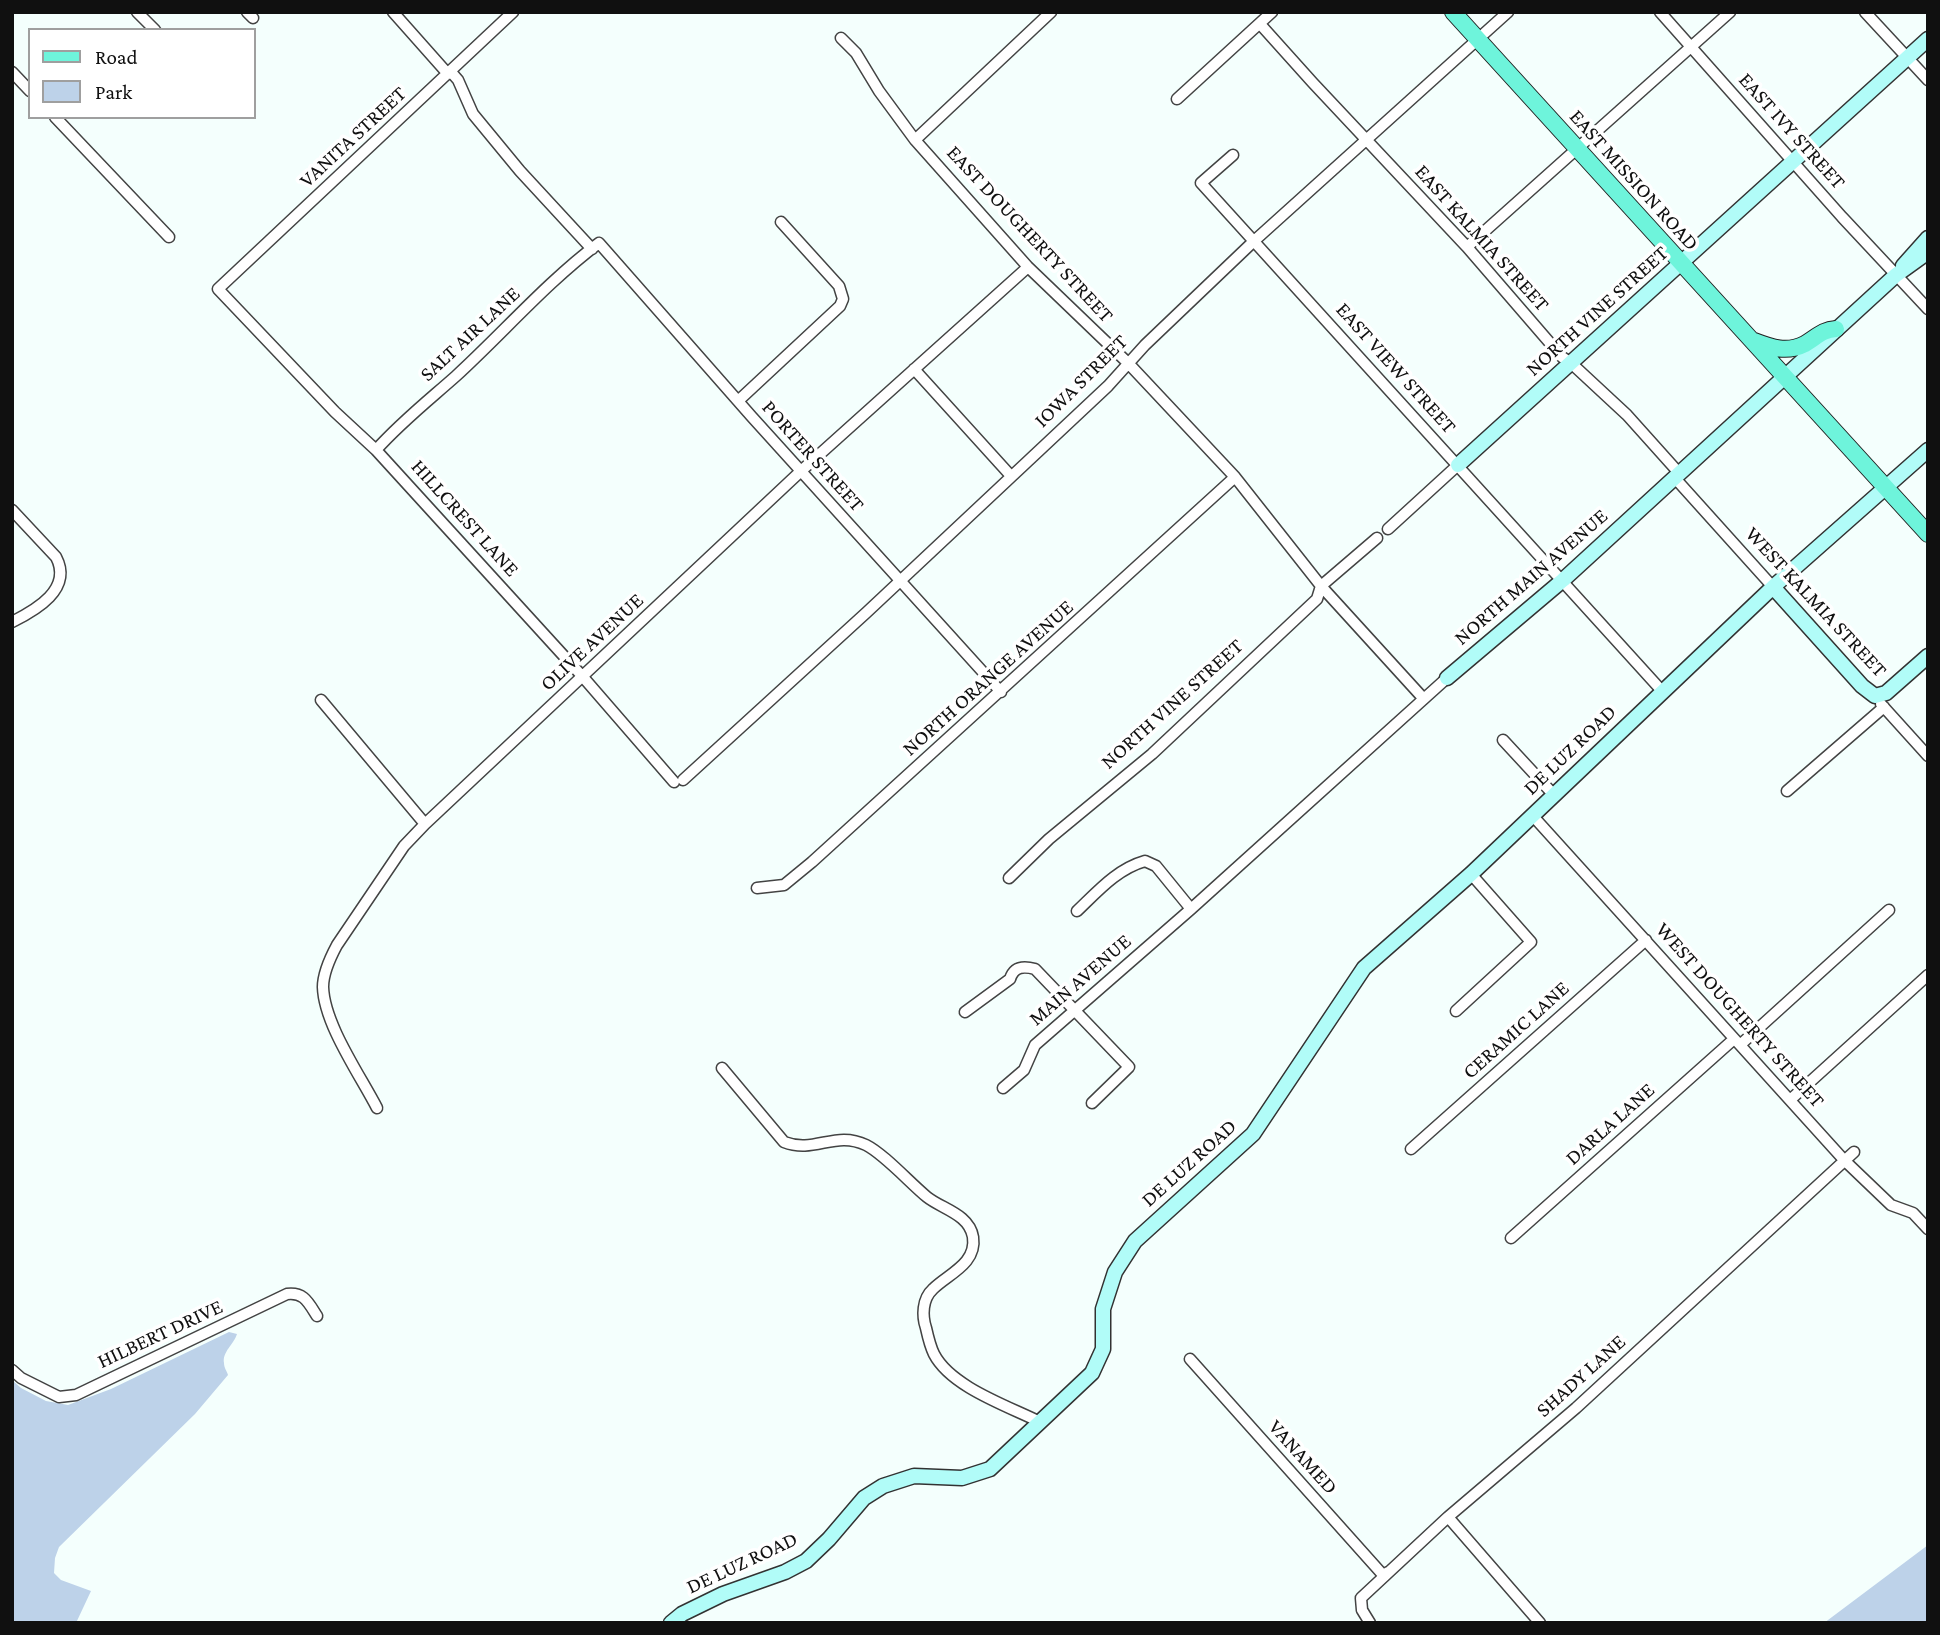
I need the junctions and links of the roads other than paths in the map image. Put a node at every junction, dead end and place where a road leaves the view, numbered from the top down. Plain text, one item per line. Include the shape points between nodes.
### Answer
1 (137, 12) edge
2 (393, 12) edge
3 (513, 12) edge
4 (1272, 12) edge
5 (1453, 12) edge
6 (1508, 12) edge
7 (1660, 12) edge
8 (1730, 12) edge
9 (1865, 12) edge
10 (1048, 13) edge
11 (1260, 24) junction
12 (153, 28) edge
13 (841, 38) dead end
14 (1928, 39) edge
15 (1478, 40) junction
16 (1691, 47) junction
17 (1907, 58) junction
18 (12, 72) edge
19 (450, 73) junction
20 (1928, 80) edge
21 (28, 89) edge
22 (1177, 99) dead end
23 (57, 119) edge
24 (1367, 138) junction
25 (915, 140) junction
26 (1577, 148) junction
27 (1233, 155) dead end
28 (1793, 160) junction
29 (781, 222) dead end
30 (169, 237) dead end
31 (1928, 238) edge
32 (1255, 241) junction
33 (595, 246) junction
34 (1467, 247) junction
35 (1928, 252) edge
36 (1681, 262) junction
37 (1028, 267) junction
38 (1896, 275) junction
39 (219, 289) joint
40 (1928, 309) edge
41 (1836, 329) junction
42 (1751, 339) junction
43 (1128, 363) junction
44 (1572, 363) junction
45 (914, 369) junction
46 (1784, 376) junction
47 (738, 401) junction
48 (376, 450) junction
49 (1928, 450) edge
50 (1458, 465) junction
51 (801, 471) junction
52 (1676, 475) junction
53 (1011, 476) junction
54 (1236, 477) junction
55 (1886, 488) junction
56 (12, 510) edge
57 (1388, 529) dead end
58 (1928, 534) edge
59 (1377, 538) dead end
60 (1563, 580) junction
61 (901, 581) junction
62 (1321, 586) junction
63 (1773, 587) junction
64 (12, 622) edge
65 (1928, 656) edge
66 (583, 677) junction
67 (1447, 678) joint
68 (1662, 691) junction
69 (1002, 692) junction
70 (1423, 698) junction
71 (321, 700) dead end
72 (1879, 702) junction
73 (1503, 740) dead end
74 (1928, 756) edge
75 (678, 781) joint
76 (1787, 791) dead end
77 (1553, 794) junction
78 (1532, 815) junction
79 (425, 824) junction
80 (1471, 874) junction
81 (1009, 878) dead end
82 (757, 888) dead end
83 (1191, 909) junction
84 (1889, 910) dead end
85 (1077, 911) dead end
86 (1646, 940) junction
87 (1928, 975) edge
88 (1075, 1010) junction
89 (1456, 1011) dead end
90 (965, 1012) dead end
91 (1737, 1042) junction
92 (722, 1068) dead end
93 (1003, 1088) dead end
94 (1790, 1100) junction
95 (1092, 1103) dead end
96 (377, 1108) dead end
97 (1411, 1149) dead end
98 (1854, 1152) dead end
99 (1844, 1160) junction
100 (1928, 1229) edge
101 (1511, 1238) dead end
102 (317, 1315) dead end
103 (1190, 1360) dead end
104 (12, 1370) edge
105 (1040, 1422) junction
106 (1448, 1517) junction
107 (1389, 1572) junction
108 (670, 1623) edge
109 (1370, 1623) edge
110 (1540, 1623) edge

1 - 12 street
2 - 19 street, PORTER STREET
3 - 19 street, VANITA STREET
4 - 11 street
5 - 15 main road, EAST MISSION ROAD
6 - 15 street, IOWA STREET
7 - 16 street, EAST IVY STREET
8 - 16 street
9 - 17 street
10 - 25 street
11 - 22 street
11 - 24 street, EAST KALMIA STREET
13 - 25 street, EAST DOUGHERTY STREET
14 - 17 main road, NORTH VINE STREET
15 - 24 street, IOWA STREET
15 - 26 main road, EAST MISSION ROAD
16 - 26 street
16 - 28 street, EAST IVY STREET
17 - 20 street
17 - 28 main road, NORTH VINE STREET
18 - 21 street
19 - 33 street, PORTER STREET via 458,80 473,114 520,171
19 - 39 street, VANITA STREET
23 - 30 street
24 - 32 street, IOWA STREET
24 - 34 street, EAST KALMIA STREET
25 - 37 street, EAST DOUGHERTY STREET
26 - 34 street
26 - 36 main road, EAST MISSION ROAD
27 - 32 street, EAST VIEW STREET via 1202,183
28 - 36 main road, NORTH VINE STREET
28 - 38 street, EAST IVY STREET
29 - 47 street via 839,286 843,299
31 - 38 main road, NORTH MAIN AVENUE
32 - 43 street, IOWA STREET
32 - 50 street, EAST VIEW STREET
33 - 47 street, PORTER STREET
33 - 48 street, SALT AIR LANE via 566,268
34 - 44 street, EAST KALMIA STREET
35 - 38 main road, NORTH MAIN AVENUE
36 - 42 main road, EAST MISSION ROAD
36 - 44 main road, NORTH VINE STREET
37 - 43 street, EAST DOUGHERTY STREET
37 - 45 street, OLIVE AVENUE
38 - 40 street, EAST IVY STREET
38 - 41 main road, NORTH MAIN AVENUE
39 - 48 street, HILLCREST LANE
41 - 42 main road via 1784,350
41 - 46 main road, NORTH MAIN AVENUE
42 - 46 main road, EAST MISSION ROAD
43 - 53 street, IOWA STREET
43 - 54 street, EAST DOUGHERTY STREET
44 - 50 main road, NORTH VINE STREET
44 - 52 street, EAST KALMIA STREET via 1627,415
45 - 51 street, OLIVE AVENUE
45 - 53 street
46 - 52 main road, NORTH MAIN AVENUE
46 - 55 main road, EAST MISSION ROAD
47 - 51 street, PORTER STREET
48 - 66 street, HILLCREST LANE
49 - 55 main road, DE LUZ ROAD
50 - 57 street, NORTH VINE STREET
50 - 60 street, EAST VIEW STREET
51 - 61 street, PORTER STREET
51 - 66 street, OLIVE AVENUE
52 - 60 main road, NORTH MAIN AVENUE
52 - 63 street, WEST KALMIA STREET
53 - 61 street, IOWA STREET
54 - 62 street, EAST DOUGHERTY STREET
54 - 69 street, NORTH ORANGE AVENUE
55 - 58 main road, EAST MISSION ROAD
55 - 63 main road, DE LUZ ROAD
56 - 64 street via 56,557 60,573 49,599
59 - 62 street, NORTH VINE STREET
60 - 67 main road, NORTH MAIN AVENUE
60 - 68 street, EAST VIEW STREET
61 - 69 street, PORTER STREET
61 - 75 street, IOWA STREET
62 - 70 street, EAST DOUGHERTY STREET
62 - 81 street, NORTH VINE STREET via 1317,599 1152,754
63 - 68 main road, DE LUZ ROAD
63 - 72 main road, WEST KALMIA STREET
65 - 72 main road
66 - 75 street, HILLCREST LANE
66 - 79 street, OLIVE AVENUE
67 - 70 street, NORTH MAIN AVENUE
68 - 77 main road, DE LUZ ROAD
69 - 82 street, NORTH ORANGE AVENUE via 785,885
70 - 83 street, NORTH MAIN AVENUE
71 - 79 street
72 - 74 street, WEST KALMIA STREET
72 - 76 street
73 - 77 street
77 - 78 main road, DE LUZ ROAD
78 - 80 main road, DE LUZ ROAD
78 - 86 street, WEST DOUGHERTY STREET
79 - 96 street, OLIVE AVENUE via 404,846 337,945 323,986 329,1017
80 - 89 street via 1531,942
80 - 105 main road, DE LUZ ROAD via 1364,968 1253,1134 1135,1241 1115,1272 1103,1309 1103,1349 1092,1373
83 - 85 street via 1156,866 1145,861 1112,878
83 - 88 street, MAIN AVENUE
84 - 91 street, DARLA LANE
86 - 91 street, WEST DOUGHERTY STREET
86 - 97 street, CERAMIC LANE
87 - 94 street
88 - 90 street via 1035,969 1026,967 1017,969
88 - 93 street, MAIN AVENUE via 1035,1045 1024,1070
88 - 95 street via 1129,1067
91 - 94 street, WEST DOUGHERTY STREET
91 - 101 street, DARLA LANE
92 - 105 street via 784,1142 795,1147 851,1139 869,1146 931,1200 966,1223 973,1236 972,1252 965,1264 931,1290 923,1305 923,1321 934,1354 946,1369 978,1392
94 - 99 street, WEST DOUGHERTY STREET
98 - 99 street, SHADY LANE
99 - 100 street, WEST DOUGHERTY STREET via 1891,1205 1913,1213
99 - 106 street, SHADY LANE via 1576,1408
102 - 104 street, HILBERT DRIVE via 304,1296 287,1294 76,1395 59,1397
103 - 107 street, VANAMED via 1383,1575
105 - 108 main road, DE LUZ ROAD via 990,1469 961,1478 914,1476 883,1486 864,1498 806,1561 723,1594
106 - 107 street, SHADY LANE
106 - 110 street
107 - 109 street, SHADY LANE via 1361,1598

